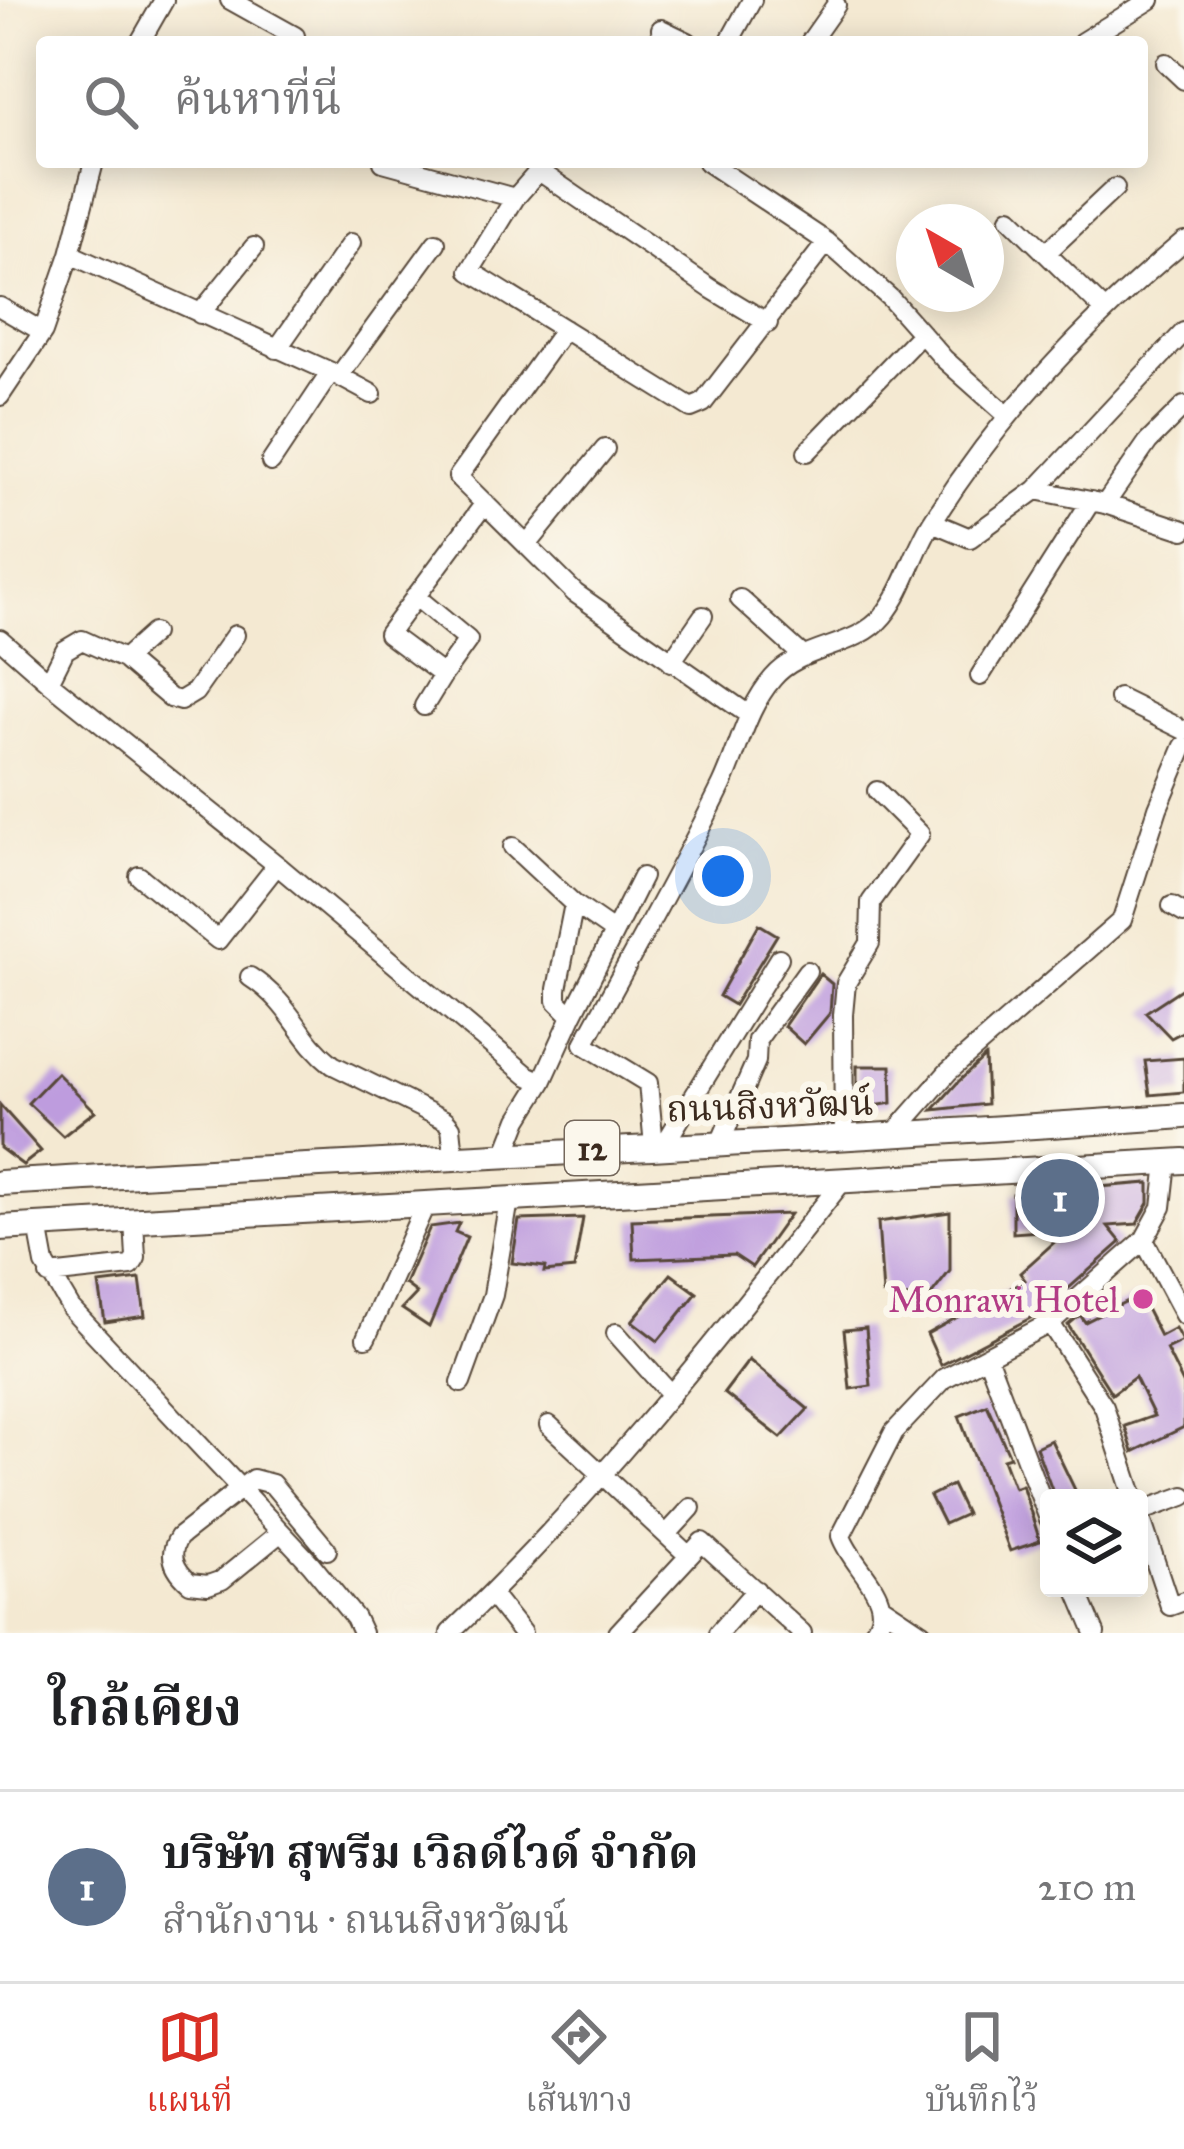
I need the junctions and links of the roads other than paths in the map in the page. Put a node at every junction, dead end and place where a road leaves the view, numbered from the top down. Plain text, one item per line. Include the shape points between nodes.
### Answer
1 (164, 0) edge
2 (230, 0) edge
3 (752, 0) edge
4 (1150, 0) edge
5 (836, 5) dead end
6 (661, 29) dead end
7 (143, 36) edge
8 (295, 36) dead end
9 (676, 36) edge
10 (732, 36) edge
11 (814, 36) edge
12 (1092, 36) edge
13 (1166, 63) dead end
14 (1184, 80) edge
15 (92, 168) edge
16 (405, 168) edge
17 (542, 168) edge
18 (544, 168) edge
19 (724, 168) edge
20 (1115, 188) dead end
21 (515, 198) junction
22 (1010, 218) dead end
23 (827, 242) junction
24 (1184, 242) edge
25 (351, 243) dead end
26 (436, 243) dead end
27 (254, 247) dead end
28 (1046, 253) junction
29 (70, 254) junction
30 (0, 307) edge
31 (1103, 309) junction
32 (200, 314) junction
33 (768, 323) junction
34 (564, 329) junction
35 (43, 332) junction
36 (1184, 332) edge
37 (921, 334) junction
38 (277, 349) junction
39 (335, 374) junction
40 (372, 394) dead end
41 (0, 396) edge
42 (1184, 406) edge
43 (1007, 415) junction
44 (605, 449) dead end
45 (807, 452) dead end
46 (272, 462) dead end
47 (1036, 490) junction
48 (485, 503) junction
49 (1098, 503) junction
50 (932, 522) junction
51 (1184, 530) edge
52 (527, 545) junction
53 (416, 596) junction
54 (740, 599) dead end
55 (704, 616) dead end
56 (153, 633) dead end
57 (235, 635) dead end
58 (0, 639) edge
59 (803, 656) junction
60 (124, 659) junction
61 (671, 662) junction
62 (443, 675) junction
63 (980, 676) dead end
64 (49, 682) junction
65 (1119, 698) dead end
66 (424, 706) dead end
67 (749, 715) junction
68 (1184, 730) edge
69 (1184, 746) edge
70 (877, 791) dead end
71 (513, 847) dead end
72 (277, 865) junction
73 (139, 876) dead end
74 (642, 877) dead end
75 (574, 904) junction
76 (613, 931) junction
77 (779, 958) dead end
78 (807, 971) dead end
79 (250, 977) dead end
80 (572, 1016) junction
81 (542, 1082) junction
82 (1184, 1116) edge
83 (891, 1137) junction
84 (844, 1138) junction
85 (720, 1143) junction
86 (659, 1145) junction
87 (506, 1153) junction
88 (454, 1156) junction
89 (1176, 1161) edge
90 (2, 1181) edge
91 (842, 1182) junction
92 (509, 1200) junction
93 (425, 1204) junction
94 (134, 1220) junction
95 (38, 1226) junction
96 (0, 1228) edge
97 (1144, 1240) junction
98 (50, 1275) junction
99 (1184, 1315) edge
100 (1050, 1323) junction
101 (616, 1333) dead end
102 (366, 1338) dead end
103 (987, 1356) junction
104 (460, 1383) dead end
105 (671, 1395) junction
106 (549, 1425) dead end
107 (603, 1474) junction
108 (240, 1488) junction
109 (1131, 1489) edge
110 (1040, 1495) edge
111 (1184, 1496) edge
112 (691, 1508) dead end
113 (1148, 1509) edge
114 (281, 1532) junction
115 (667, 1534) junction
116 (1148, 1539) edge
117 (327, 1550) dead end
118 (689, 1556) junction
119 (756, 1590) junction
120 (491, 1594) junction
121 (1080, 1597) edge
122 (1184, 1601) edge
123 (884, 1607) junction
124 (362, 1633) edge
125 (450, 1633) edge
126 (522, 1633) edge
127 (618, 1633) edge
128 (718, 1633) edge
129 (802, 1633) edge
130 (872, 1633) edge
131 (922, 1633) edge
132 (1095, 1633) edge

1 - 7 street
2 - 8 street
3 - 10 street
4 - 12 street
5 - 11 street
6 - 9 street
13 - 14 street
15 - 29 street
16 - 21 street
17 - 21 street
18 - 33 street
19 - 23 street
20 - 28 street
21 - 34 street via 470,271
22 - 28 street
23 - 33 street
23 - 37 street
24 - 31 street
25 - 38 street
26 - 39 street
27 - 32 street
28 - 31 street
29 - 32 street
29 - 35 street
30 - 35 street
31 - 43 street
32 - 38 street
33 - 34 street via 691,408
34 - 48 street via 458,477
35 - 41 street
36 - 47 street
37 - 43 street
37 - 45 street
38 - 39 street
39 - 40 street
39 - 46 street
42 - 49 street
43 - 50 street
44 - 52 street
47 - 49 street
47 - 50 street via 970,538
48 - 52 street
48 - 53 street
49 - 51 street
49 - 63 street
50 - 59 street via 880,621
52 - 61 street via 575,593
53 - 62 street via 468,640
53 - 62 street via 388,634
54 - 59 street
55 - 61 street
56 - 60 street
57 - 60 street via 180,701
58 - 64 street
59 - 67 street via 775,676
60 - 64 street via 82,640 64,650
61 - 67 street
62 - 66 street
64 - 72 street
65 - 68 street
67 - 86 street via 724,782 584,1044 648,1082
69 - 83 street via 1122,920 948,1072
70 - 84 street via 920,834 871,902 870,943 847,983
71 - 75 street
72 - 73 street via 218,940
72 - 81 street
74 - 76 street
75 - 76 street
75 - 80 street via 556,989
76 - 80 street
77 - 86 street
78 - 85 street via 757,1040 756,1061
79 - 88 street via 281,999 332,1065 446,1120
80 - 81 street
81 - 87 street
82 - 83 main road, ถนนสิงหวัฒน์ / 12
83 - 84 main road, ถนนสิงหวัฒน์ / 12
84 - 85 main road, ถนนสิงหวัฒน์ / 12
85 - 86 main road, ถนนสิงหวัฒน์ / 12
86 - 87 main road, ถนนสิงหวัฒน์ / 12
87 - 88 main road, ถนนสิงหวัฒน์ / 12
88 - 90 main road, ถนนสิงหวัฒน์ / 12
89 - 91 main road, 12
89 - 97 street
91 - 92 main road, 12
91 - 105 street
92 - 93 main road, 12
92 - 104 street via 494,1294
93 - 94 main road, 12
93 - 102 street
94 - 95 main road, 12
94 - 98 street via 131,1266
95 - 96 main road, 12
95 - 98 street
97 - 99 street
97 - 100 street
98 - 108 street via 70,1308
100 - 103 street
100 - 109 street via 1104,1407
101 - 105 street
103 - 110 street
103 - 123 street via 945,1378 894,1432 842,1535
105 - 107 street
106 - 107 street
107 - 115 street
107 - 120 street
108 - 114 street
108 - 114 street via 179,1537 172,1555 181,1575 200,1586 215,1583
108 - 117 street via 266,1480
111 - 113 street
112 - 115 street
114 - 124 street
115 - 118 street
116 - 122 street via 1170,1606
118 - 119 street via 702,1542
118 - 127 street
119 - 128 street
119 - 129 street
120 - 125 street
120 - 126 street
121 - 132 street
123 - 130 street
123 - 131 street

